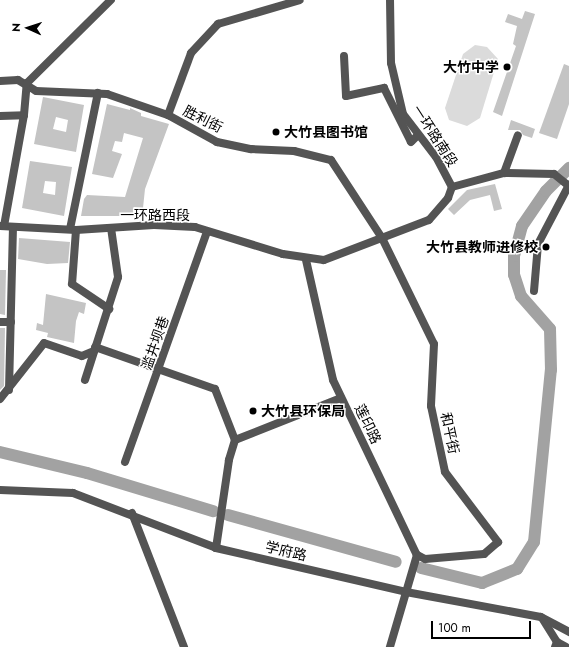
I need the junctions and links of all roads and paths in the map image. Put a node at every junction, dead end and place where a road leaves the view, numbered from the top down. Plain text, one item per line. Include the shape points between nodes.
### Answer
1 (111, 0) edge
2 (300, 0) edge
3 (390, 0) edge
4 (344, 56) dead end
5 (0, 81) edge
6 (27, 83) junction
7 (98, 93) junction
8 (168, 114) junction
9 (24, 115) junction
10 (0, 116) edge
11 (418, 134) junction
12 (518, 135) dead end
13 (504, 173) junction
14 (569, 185) edge
15 (452, 187) junction
16 (2, 226) edge
17 (13, 227) junction
18 (111, 228) junction
19 (73, 230) junction
20 (207, 232) junction
21 (382, 238) junction
22 (306, 260) junction
23 (534, 292) dead end
24 (109, 309) junction
25 (0, 322) edge
26 (10, 322) junction
27 (95, 349) junction
28 (160, 369) junction
29 (85, 380) dead end
30 (9, 390) junction
31 (341, 398) junction
32 (0, 399) edge
33 (234, 440) junction
34 (125, 462) dead end
35 (0, 490) edge
36 (132, 513) junction
37 (216, 548) junction
38 (417, 555) junction
39 (406, 592) junction
40 (541, 617) junction
41 (569, 632) edge
42 (556, 645) edge
43 (184, 647) edge
44 (390, 647) edge
45 (566, 647) edge

1 - 6 street
2 - 8 street via 218,24 191,53
3 - 11 street, 一环路南段 via 391,63 403,114
4 - 11 street via 346,96 384,88 411,142
5 - 6 street, 胜利街 via 18,80
6 - 7 street, 胜利街 via 36,91
6 - 9 street
7 - 8 street, 胜利街
7 - 19 street
8 - 21 street, 胜利街 via 217,142 251,149 294,151 331,160
9 - 10 street
9 - 16 street
11 - 15 street, 一环路南段 via 436,157
12 - 13 street
13 - 14 street via 554,174
13 - 15 street
14 - 23 street via 538,244
15 - 21 street, 一环路南段 via 448,198 429,220
16 - 17 street, 一环路西段
17 - 19 street, 一环路西段
17 - 26 street
18 - 19 street, 一环路西段
18 - 20 street, 一环路西段 via 154,225 195,228
18 - 24 street via 118,277
19 - 24 street via 72,284
20 - 22 street, 一环路西段
20 - 28 street, 滥井坝巷
21 - 22 street, 一环路南段 via 324,260
21 - 38 street, 和平街 via 434,344 431,406 445,472 498,542 484,554 425,559
22 - 31 street, 莲印路 via 317,319 333,380
24 - 27 street
25 - 26 street
26 - 30 street
27 - 28 street
27 - 29 street
27 - 30 street via 82,356 44,343
28 - 33 street via 215,389
28 - 34 street, 滥井坝巷
30 - 32 street
31 - 33 street
31 - 38 street, 莲印路
33 - 37 street
35 - 36 street, 学府路 via 73,494
36 - 37 street, 学府路
36 - 43 street
37 - 39 street, 学府路
38 - 39 street
39 - 40 street, 学府路
39 - 44 street
40 - 41 street, 学府路
40 - 42 street
42 - 45 street

